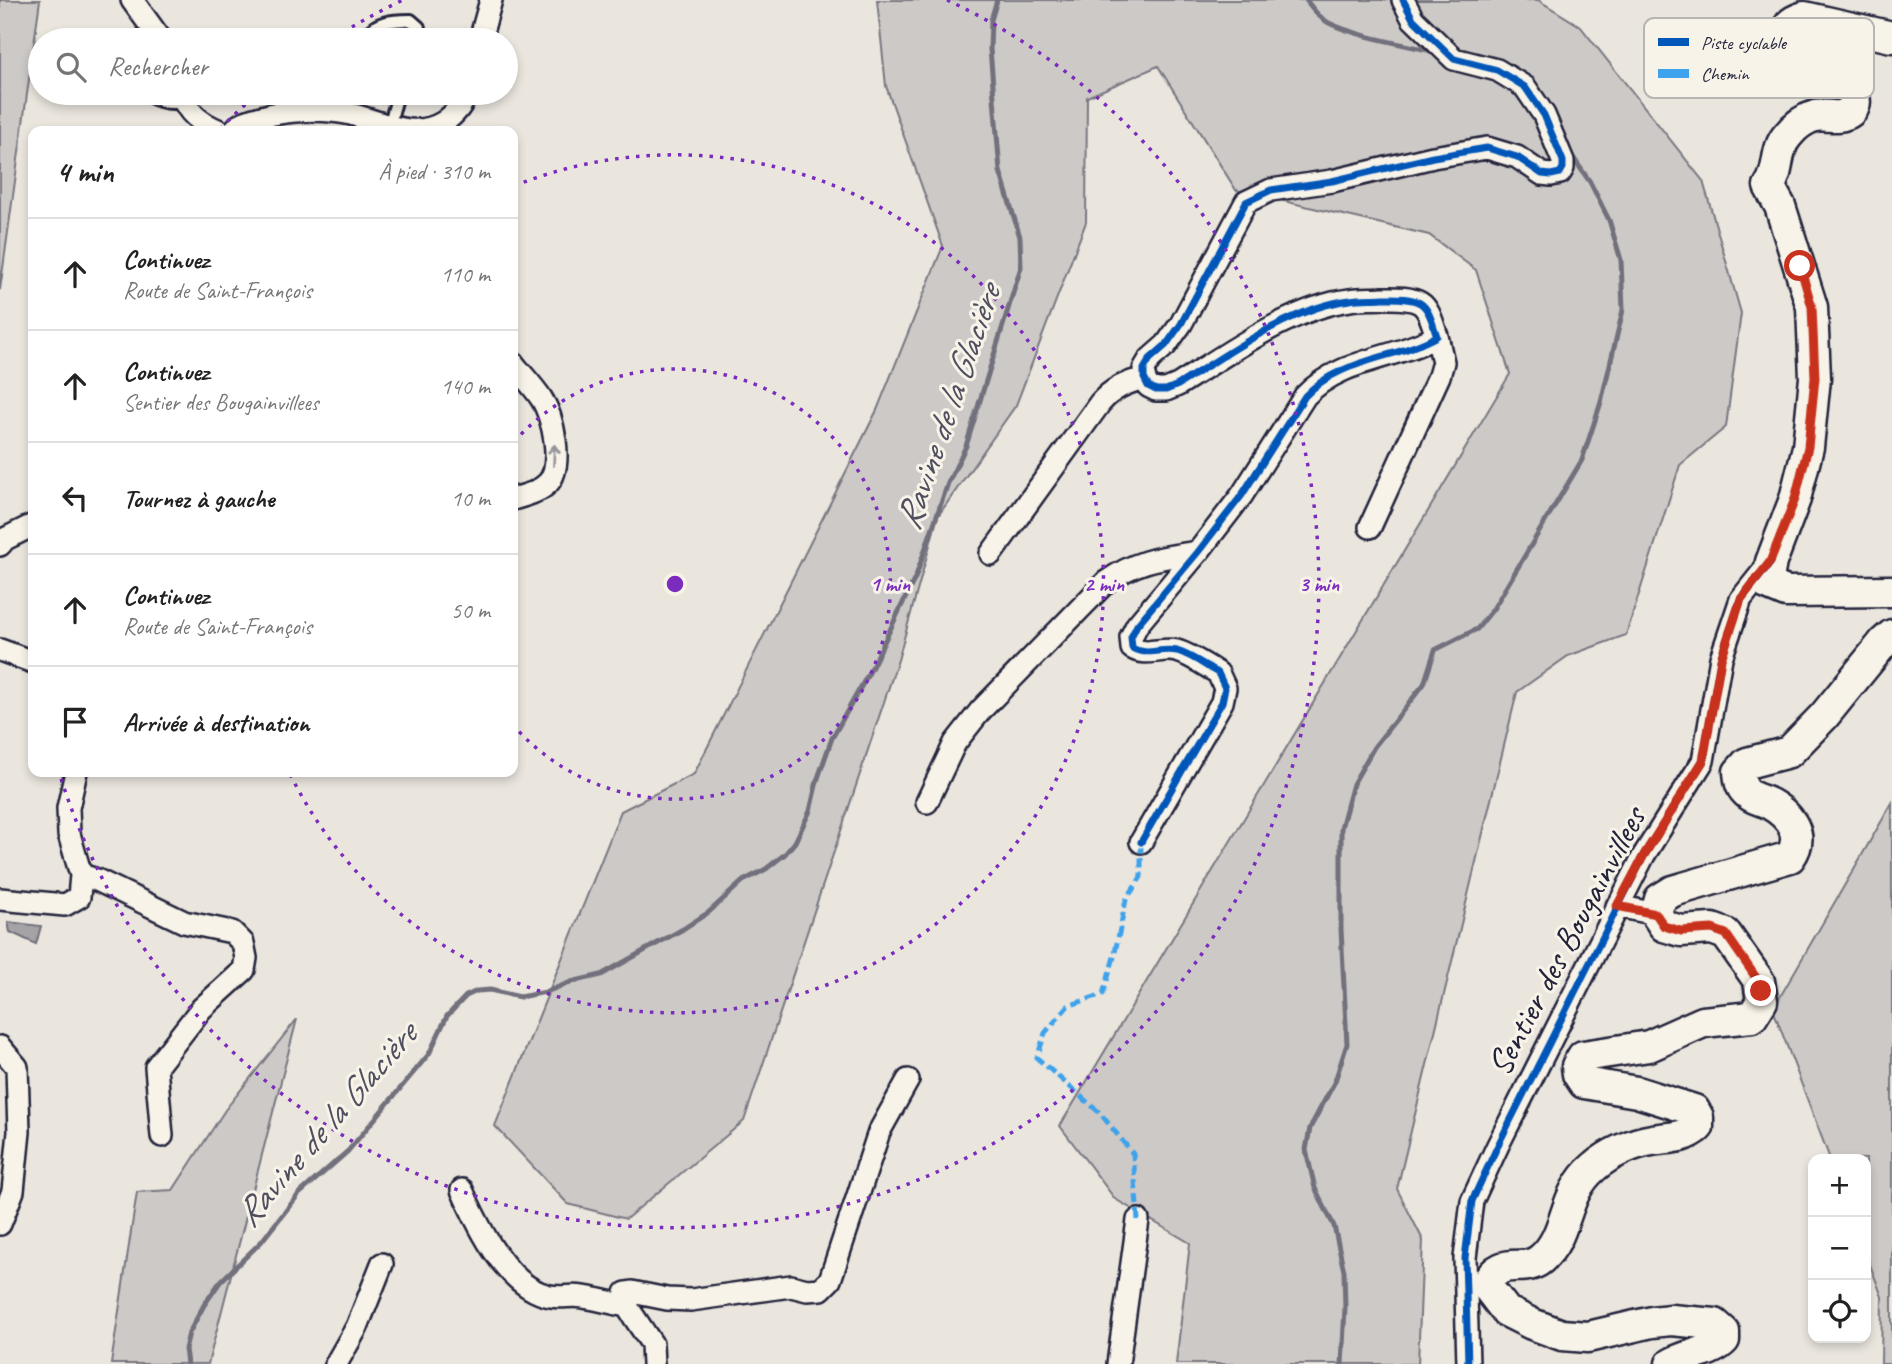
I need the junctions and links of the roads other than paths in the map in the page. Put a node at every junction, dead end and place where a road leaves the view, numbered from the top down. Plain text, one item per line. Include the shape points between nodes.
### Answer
1 (132, 0) edge
2 (491, 0) edge
3 (1403, 0) edge
4 (152, 28) edge
5 (374, 28) edge
6 (419, 28) edge
7 (483, 28) edge
8 (1874, 33) edge
9 (1892, 37) edge
10 (1856, 98) edge
11 (188, 105) edge
12 (394, 105) edge
13 (462, 105) edge
14 (454, 124) edge
15 (208, 126) edge
16 (237, 126) edge
17 (386, 126) edge
18 (389, 126) edge
19 (1437, 336) junction
20 (518, 369) edge
21 (1144, 378) junction
22 (518, 498) edge
23 (1370, 527) dead end
24 (28, 528) edge
25 (0, 545) edge
26 (1198, 552) junction
27 (991, 554) dead end
28 (1770, 562) junction
29 (1892, 590) edge
30 (1892, 635) edge
31 (0, 650) edge
32 (28, 660) edge
33 (75, 777) edge
34 (927, 802) dead end
35 (1141, 842) dead end
36 (81, 875) junction
37 (0, 899) edge
38 (1617, 906) junction
39 (1656, 914) junction
40 (0, 1046) edge
41 (908, 1080) dead end
42 (162, 1136) dead end
43 (462, 1190) dead end
44 (1138, 1220) dead end
45 (0, 1224) edge
46 (382, 1264) dead end
47 (1476, 1287) junction
48 (626, 1306) junction
49 (336, 1364) edge
50 (653, 1364) edge
51 (1118, 1364) edge
52 (1468, 1364) edge
53 (1671, 1364) edge

1 - 4 street
2 - 7 street
3 - 21 street via 1413,19 1454,59 1497,70 1525,87 1544,115 1563,161 1560,173 1542,174 1517,157 1487,148 1271,190 1246,202 1181,324 1150,359
5 - 6 lane via 387,20 411,19
8 - 9 main road
10 - 28 main road via 1845,115 1815,116 1798,124 1780,145 1769,186 1780,206 1812,307 1815,378 1808,447 1795,499
11 - 15 street
12 - 18 lane
13 - 14 street
16 - 17 street via 271,114 308,111 345,113
19 - 21 street via 1420,303 1399,298 1349,300 1273,327 1166,390 1148,386
19 - 23 street via 1443,362 1439,376
19 - 26 street via 1331,374 1315,385
22 -> 20 street via 534,493 549,481 556,461 551,419 542,399
21 - 27 street via 1110,391
24 - 25 street
26 - 34 street via 1145,560 1106,582 981,710 955,743
26 - 35 street via 1137,625 1132,648 1140,653 1179,652 1219,673 1225,688 1222,702
28 - 29 main road via 1768,584 1786,593
28 - 38 street, Sentier des Bougainvillees via 1741,599 1721,659 1703,761
30 - 39 main road via 1789,752 1747,763 1739,772 1740,784 1748,794 1786,815 1793,825 1796,849 1790,857 1673,891 1660,899
31 - 32 street
33 - 36 street via 68,808 69,834
36 - 37 street via 79,897 65,905
36 - 42 street via 184,922 232,932 243,943 244,970 201,1009 156,1067
38 - 39 street
38 - 47 street, Sentier des Bougainvillees via 1472,1201 1465,1258
39 - 47 main road via 1664,926 1681,931 1712,929 1726,934 1759,982 1762,1001 1752,1017 1703,1022 1649,1046 1583,1056 1577,1066 1584,1083 1682,1105 1694,1110 1698,1126 1690,1133 1633,1145 1595,1166 1572,1194 1555,1246 1537,1262 1500,1268
40 - 45 street via 17,1067 19,1132 13,1191
41 - 48 street via 880,1132 830,1280 821,1289 791,1286 691,1300 632,1292 624,1297
43 - 48 street via 482,1234 533,1291
44 - 51 street
46 - 49 street via 357,1327
47 - 52 street, Sentier des Bougainvillees
47 - 53 main road via 1506,1311 1562,1335 1588,1337 1671,1320 1715,1324 1724,1332 1718,1347
48 - 50 street via 652,1344

